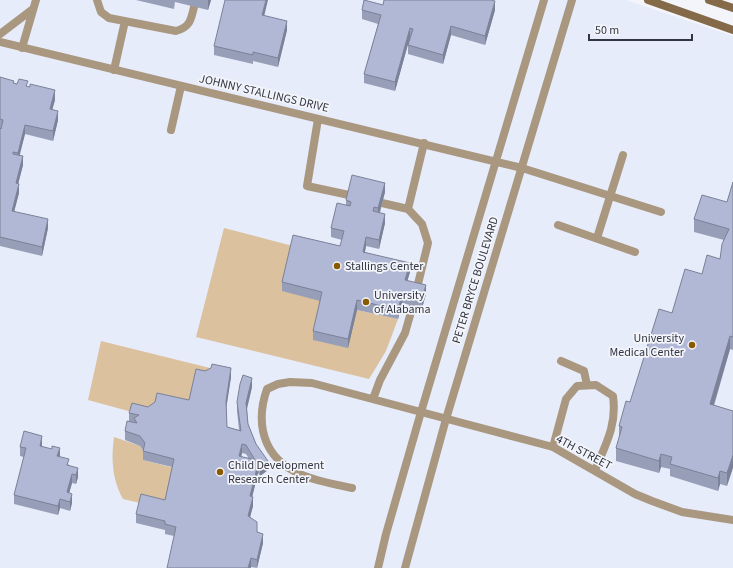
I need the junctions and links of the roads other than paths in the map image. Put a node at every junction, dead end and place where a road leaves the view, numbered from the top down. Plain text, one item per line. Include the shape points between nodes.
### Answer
1 (36, 0) edge
2 (97, 0) edge
3 (544, 0) edge
4 (572, 0) edge
5 (648, 0) edge
6 (709, 0) edge
7 (194, 7) dead end
8 (733, 8) edge
9 (33, 9) junction
10 (126, 21) junction
11 (733, 30) edge
12 (0, 34) edge
13 (0, 42) edge
14 (22, 48) junction
15 (114, 70) junction
16 (181, 86) junction
17 (318, 119) junction
18 (171, 130) dead end
19 (424, 143) junction
20 (623, 155) dead end
21 (497, 161) junction
22 (522, 168) junction
23 (349, 195) edge
24 (610, 196) junction
25 (382, 203) edge
26 (408, 209) junction
27 (661, 212) dead end
28 (558, 225) dead end
29 (597, 238) junction
30 (635, 252) dead end
31 (416, 292) edge
32 (413, 305) edge
33 (560, 361) dead end
34 (587, 385) junction
35 (373, 399) junction
36 (421, 412) junction
37 (446, 420) junction
38 (553, 447) junction
39 (595, 470) junction
40 (352, 488) dead end
41 (733, 520) edge
42 (378, 568) edge
43 (405, 568) edge

1 - 9 street
2 - 10 street via 101,12 109,18
3 - 21 street, PETER BRYCE BOULEVARD
4 - 22 street, PETER BRYCE BOULEVARD
5 - 11 main road
6 - 8 main road
7 - 10 street via 189,24 184,29 176,31
9 - 12 street
9 - 14 street
10 - 15 street
13 - 14 street, JOHNNY STALLINGS DRIVE
14 - 15 street, JOHNNY STALLINGS DRIVE
15 - 16 street, JOHNNY STALLINGS DRIVE
16 - 17 street, JOHNNY STALLINGS DRIVE
16 - 18 street
17 - 19 street, JOHNNY STALLINGS DRIVE
17 - 23 street via 307,186
19 - 21 street, JOHNNY STALLINGS DRIVE
19 - 26 street
20 - 24 street
21 - 22 street, JOHNNY STALLINGS DRIVE
21 - 36 street, PETER BRYCE BOULEVARD
22 - 24 street, JOHNNY STALLINGS DRIVE
22 - 37 street, PETER BRYCE BOULEVARD
24 - 27 street, JOHNNY STALLINGS DRIVE
24 - 29 street
25 - 26 street
26 - 31 street via 422,224 428,243
28 - 29 street
29 - 30 street
32 - 35 street via 405,333
33 - 34 street via 584,371
34 - 38 street via 577,386 566,399
34 - 39 street via 596,385 613,396 615,413 609,437
35 - 36 street, 4TH STREET
35 - 40 street, 4TH STREET via 312,383 290,382 267,389 263,400 262,422 265,440 273,456 286,468 308,478
36 - 37 street, 4TH STREET
36 - 42 street, PETER BRYCE BOULEVARD
37 - 38 street, 4TH STREET
37 - 43 street, PETER BRYCE BOULEVARD
38 - 39 street, 4TH STREET
39 - 41 street, 4TH STREET via 635,494 665,506 682,512

